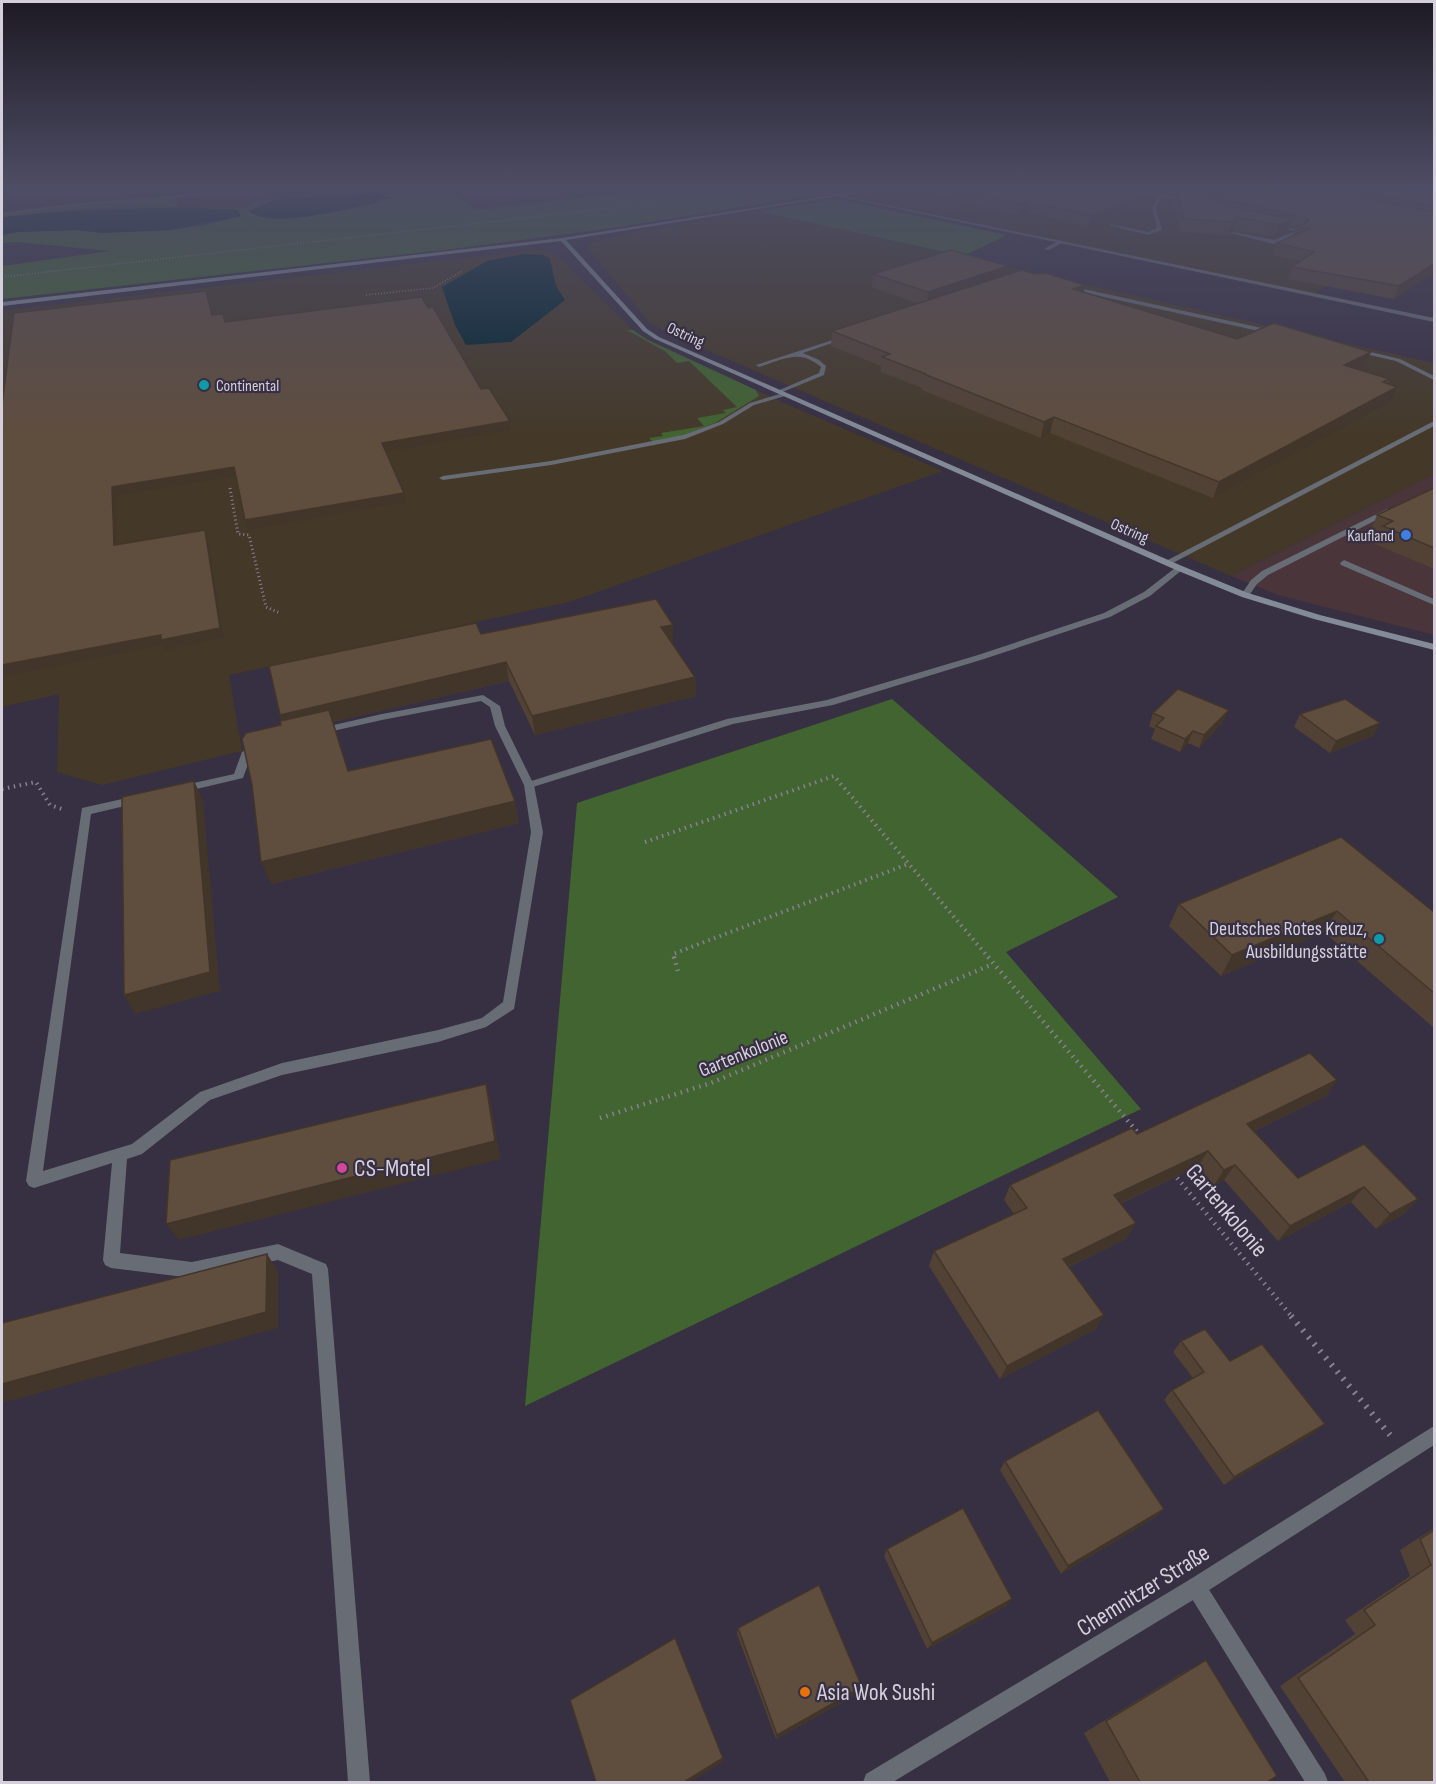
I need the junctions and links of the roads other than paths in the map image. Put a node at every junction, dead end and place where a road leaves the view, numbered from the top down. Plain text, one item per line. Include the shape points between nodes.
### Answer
1 (301, 269) edge
2 (590, 269) edge
3 (1191, 269) edge
4 (1067, 287) edge
5 (2, 304) edge
6 (1434, 320) edge
7 (1282, 334) edge
8 (849, 336) edge
9 (1352, 350) edge
10 (797, 353) junction
11 (759, 365) dead end
12 (1434, 378) edge
13 (781, 393) junction
14 (1434, 423) edge
15 (443, 478) dead end
16 (1395, 509) edge
17 (1166, 563) junction
18 (1344, 563) dead end
19 (1179, 568) junction
20 (1245, 595) junction
21 (1434, 602) edge
22 (1434, 647) edge
23 (529, 785) junction
24 (120, 1155) junction
25 (1434, 1435) edge
26 (1196, 1587) junction
27 (359, 1782) edge
28 (874, 1782) edge
29 (1317, 1782) edge

1 - 5 main road
2 - 13 main road, Ostring via 657,338
3 - 6 street
4 - 7 street
8 - 10 street
9 - 12 street via 1398,360
10 - 11 street
10 - 13 street via 817,361 824,367 822,374
13 - 15 street via 748,407 747,414 724,428 700,437
13 - 17 main road, Ostring
14 - 17 street
16 - 20 street via 1265,573
17 - 19 main road, Ostring
18 - 21 street
19 - 20 main road, Ostring
19 - 23 street via 1147,594 1107,615 1054,633 829,703 731,721
20 - 22 main road, Ostring
23 - 24 street via 537,832 509,1005 486,1022 438,1036 282,1068 205,1096 137,1149
23 - 24 street via 500,726 495,706 483,698 263,744 246,754 239,776 86,811 34,1182
24 - 27 street via 111,1260 192,1269 279,1252 320,1269
25 - 26 street, Chemnitzer Straße
26 - 28 street, Chemnitzer Straße
26 - 29 street

